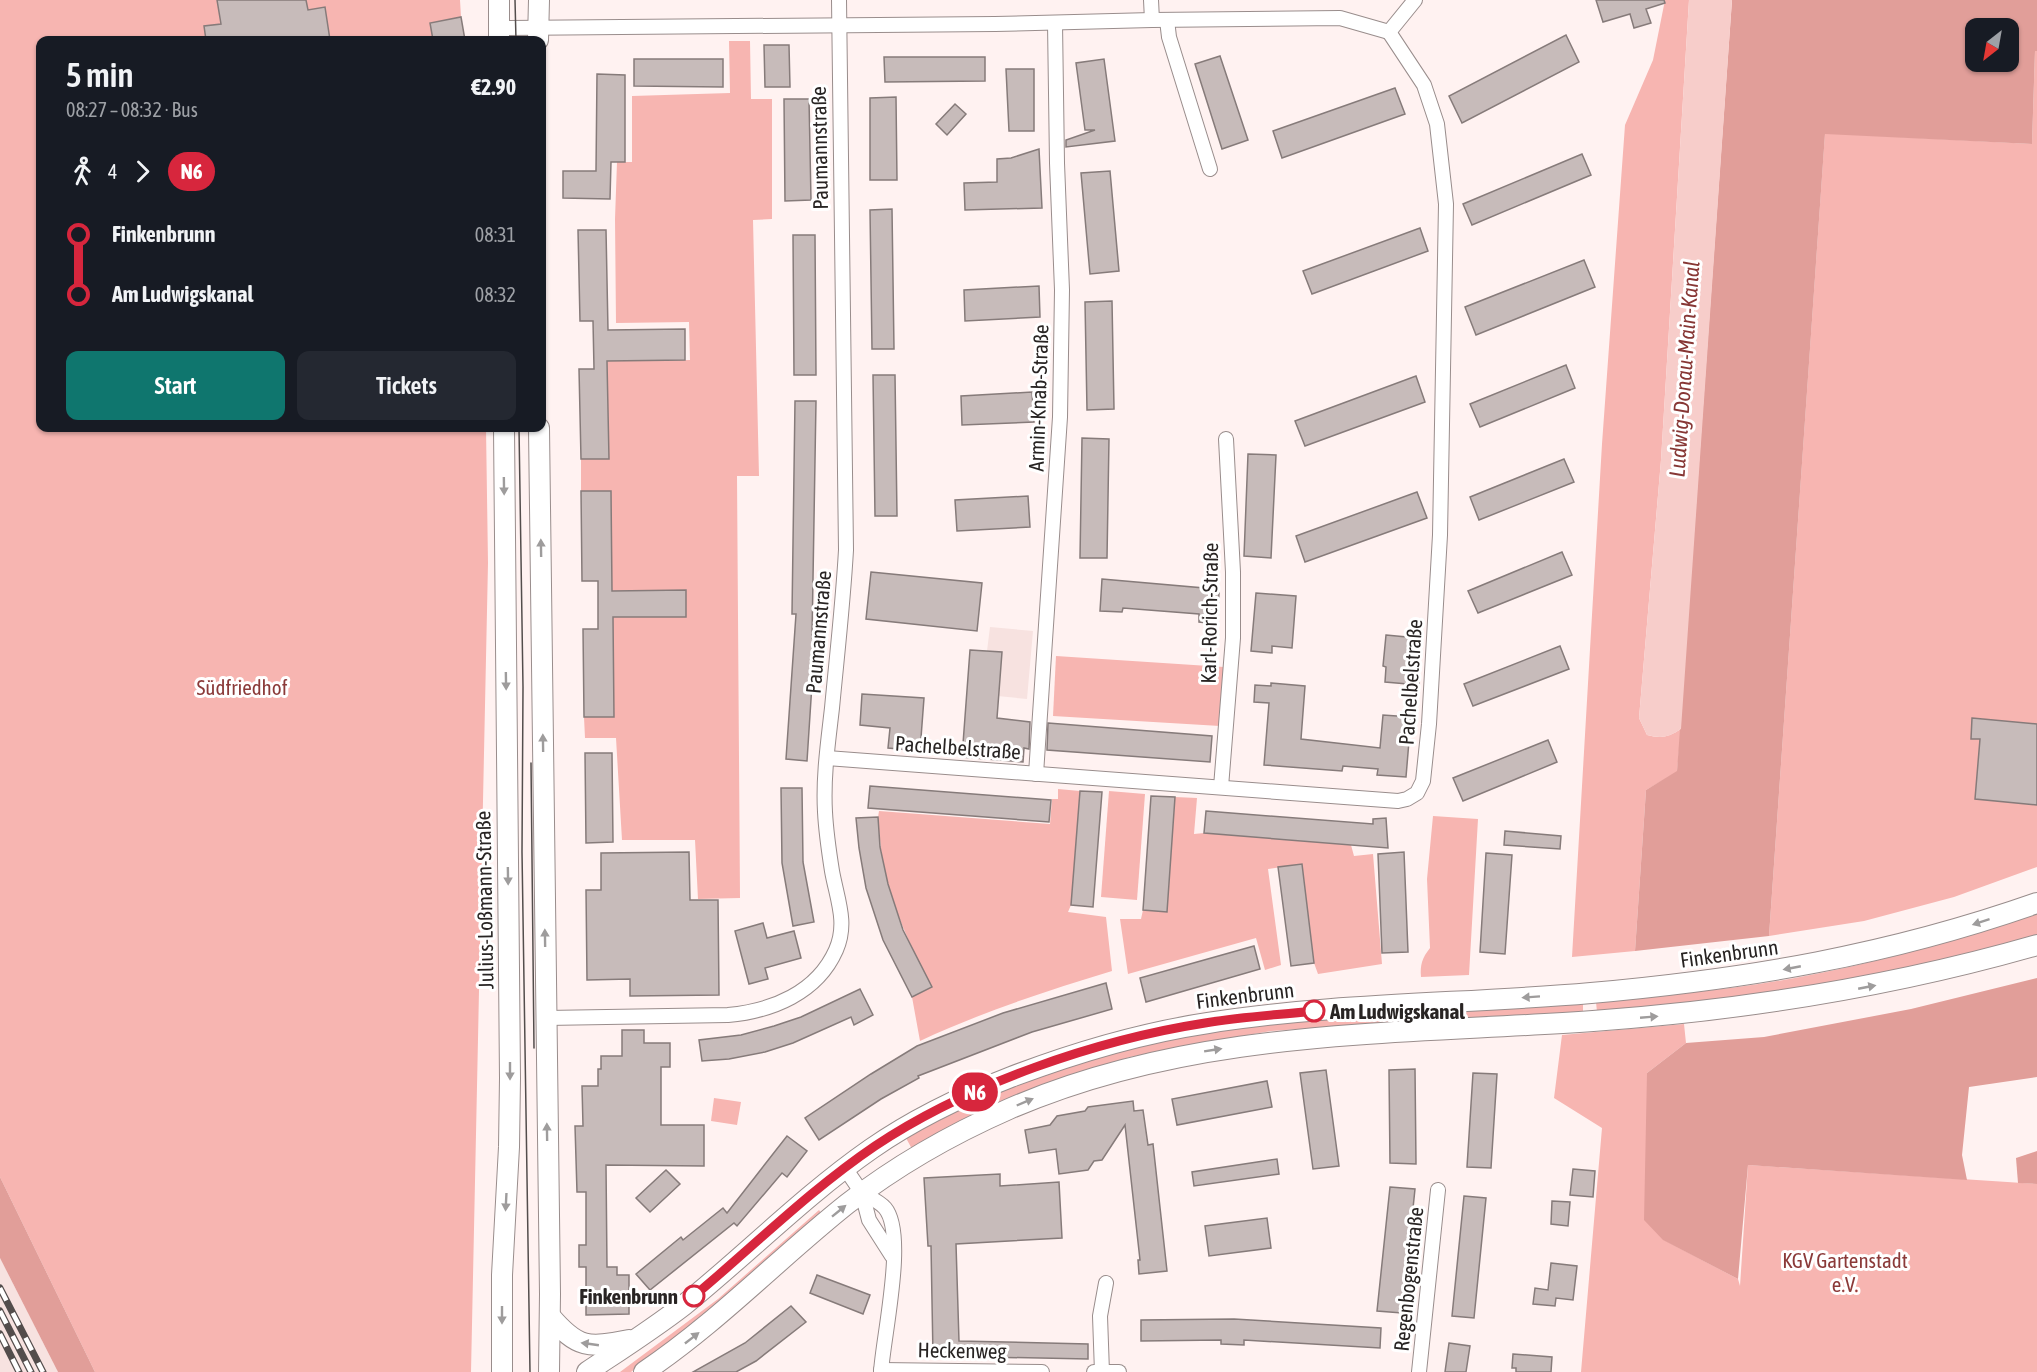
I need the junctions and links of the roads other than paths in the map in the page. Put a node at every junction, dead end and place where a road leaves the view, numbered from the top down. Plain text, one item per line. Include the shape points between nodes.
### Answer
1 (499, 0) edge
2 (538, 0) edge
3 (839, 0) edge
4 (1151, 0) edge
5 (1415, 0) edge
6 (1152, 20) junction
7 (1167, 20) junction
8 (1055, 23) junction
9 (839, 26) junction
10 (1389, 32) junction
11 (499, 34) edge
12 (538, 34) edge
13 (1210, 169) dead end
14 (504, 432) edge
15 (539, 432) edge
16 (1226, 440) dead end
17 (826, 758) junction
18 (1036, 774) junction
19 (1221, 787) junction
20 (2037, 903) edge
21 (2037, 945) edge
22 (546, 1017) junction
23 (845, 1168) junction
24 (1438, 1190) dead end
25 (862, 1193) junction
26 (1107, 1283) dead end
27 (550, 1316) junction
28 (640, 1337) junction
29 (881, 1371) edge
30 (502, 1372) edge
31 (549, 1372) edge
32 (587, 1372) edge
33 (644, 1372) edge
34 (1042, 1372) edge
35 (1094, 1372) edge
36 (1102, 1372) edge
37 (1119, 1372) edge
38 (1419, 1372) edge

1 - 11 main road
2 - 12 main road
3 - 9 street, Paumannstraße
4 - 6 street
5 - 10 street
6 - 7 street
6 - 8 street
7 - 10 street via 1340,18
7 - 13 street
8 - 9 street
8 - 18 street, Armin-Knab-Straße via 1062,290 1060,405
9 - 12 street
9 - 17 street, Paumannstraße via 846,550
10 - 19 street, Pachelbelstraße via 1424,85 1437,124 1446,204 1440,535 1423,781 1417,793 1398,801
11 - 12 street
14 -> 30 main road, Julius-Loßmann-Straße via 510,1078
22 -> 15 main road
16 - 19 street, Karl-Rorich-Straße via 1233,638
17 - 18 street, Pachelbelstraße
17 - 22 street, Paumannstraße via 825,813 842,913 841,936 835,953 811,984 793,998 753,1013
18 - 19 street, Pachelbelstraße
20 -> 23 main road, Finkenbrunn via 1930,937 1777,971 1589,993 1277,1014 1173,1029 1067,1057 988,1086 908,1126
25 -> 21 main road via 929,1149 1007,1110 1077,1083 1172,1057 1311,1038 1590,1021 1751,1006 1890,983
27 -> 22 main road
23 - 25 street
23 - 28 main road, Finkenbrunn via 683,1306
24 - 38 street, Regenbogenstraße
25 - 29 street via 886,1208 891,1223 894,1275
33 -> 25 main road via 717,1317
26 - 36 street via 1100,1316
28 -> 27 main road via 598,1346 581,1343 564,1333
27 - 31 main road
28 - 32 main road, Finkenbrunn
29 - 34 street, Heckenweg
35 - 36 street
36 - 37 street

